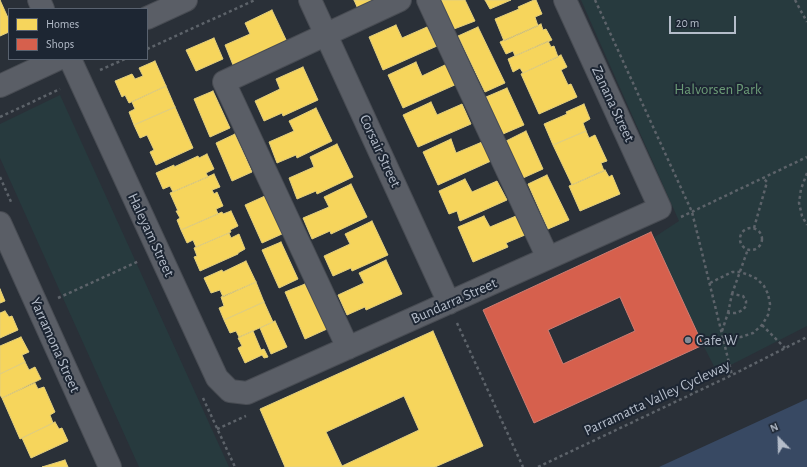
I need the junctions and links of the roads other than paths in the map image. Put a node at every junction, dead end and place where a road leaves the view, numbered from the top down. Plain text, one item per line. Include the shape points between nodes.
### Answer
1 (186, 0) edge
2 (310, 0) edge
3 (400, 0) edge
4 (428, 0) edge
5 (565, 0) edge
6 (148, 18) edge
7 (326, 35) junction
8 (56, 60) edge
9 (70, 60) edge
10 (0, 86) edge
11 (670, 213) joint
12 (0, 223) edge
13 (548, 258) junction
14 (453, 312) junction
15 (348, 348) junction
16 (247, 393) joint
17 (110, 467) edge

1 - 6 street
2 - 7 street, Corsair Street
3 - 7 street
4 - 13 street
5 - 11 street, Zanana Street
7 - 14 street, Corsair Street
7 - 15 street via 224,82
8 - 10 street
9 - 16 street, Haleyam Street via 216,378 230,391
11 - 13 street, Bundarra Street
12 - 17 street, Yarramona Street
13 - 14 street, Bundarra Street
14 - 15 street, Bundarra Street
15 - 16 street, Bundarra Street

